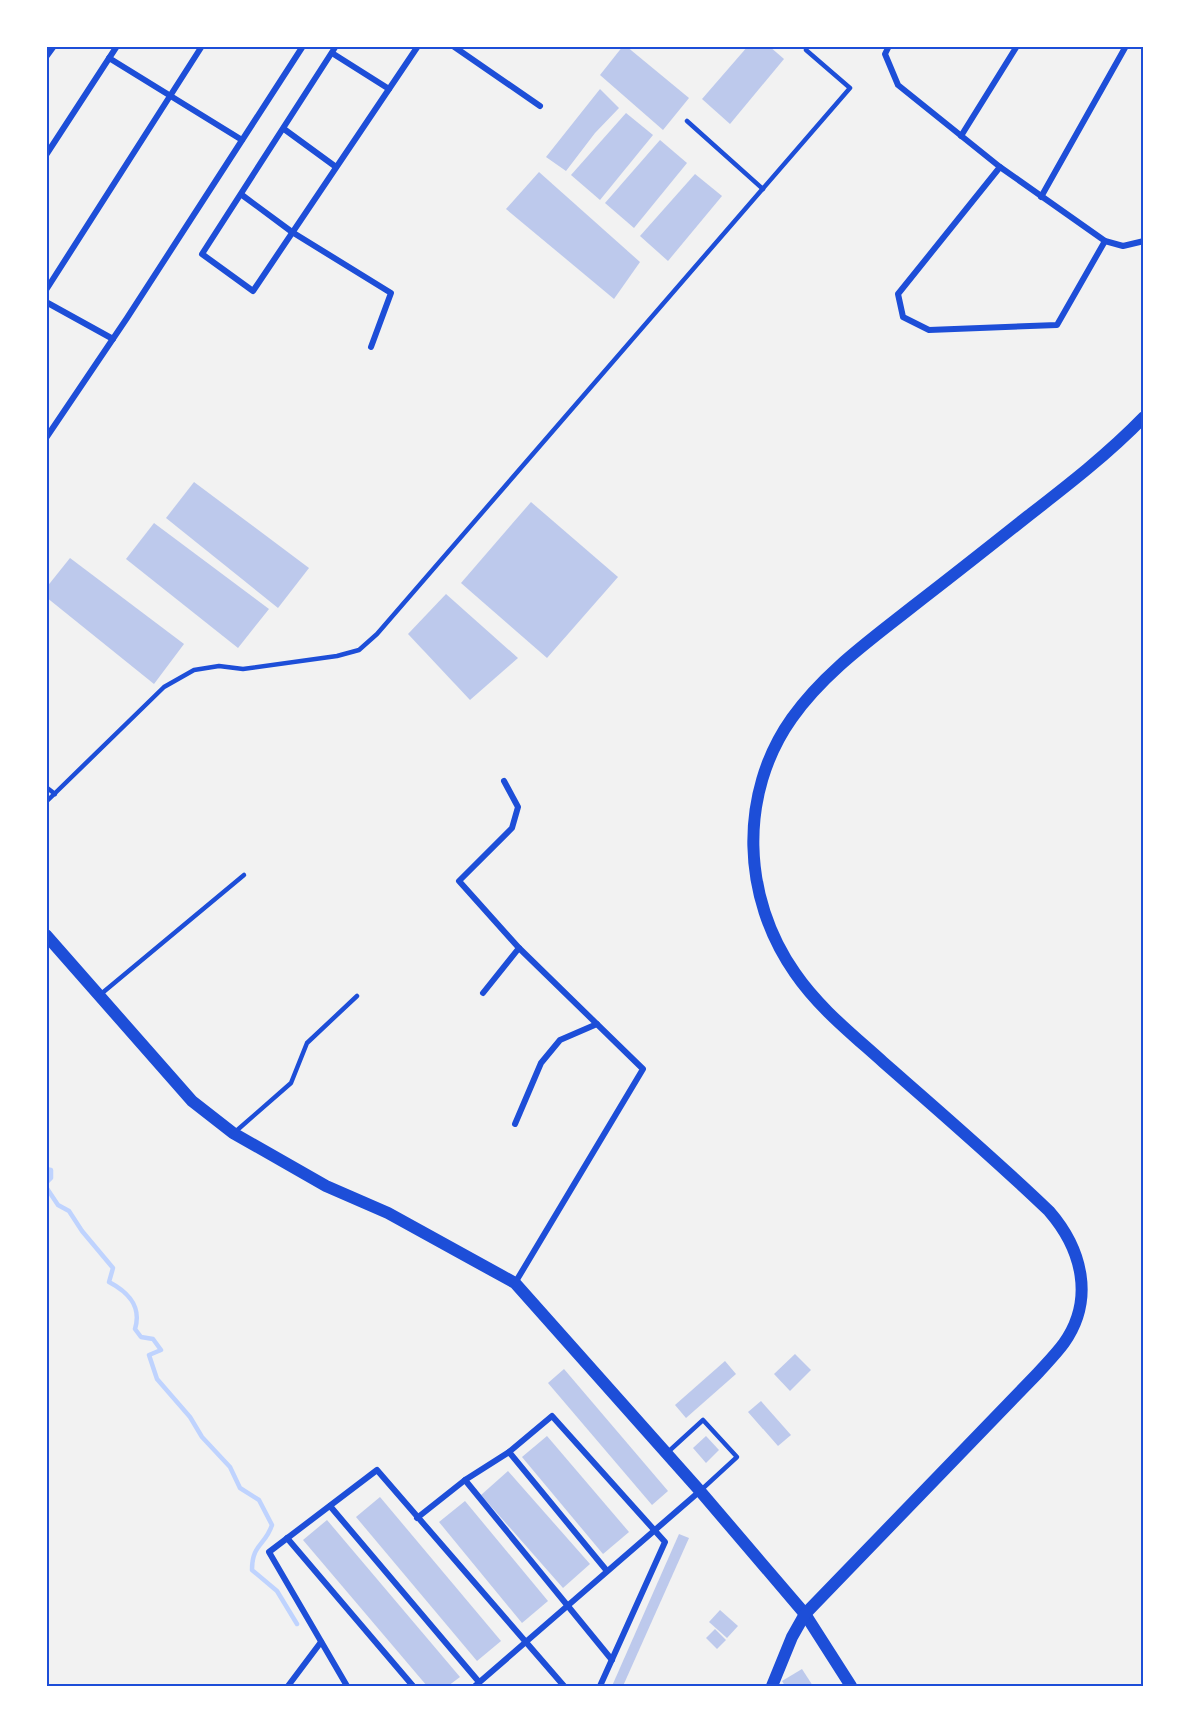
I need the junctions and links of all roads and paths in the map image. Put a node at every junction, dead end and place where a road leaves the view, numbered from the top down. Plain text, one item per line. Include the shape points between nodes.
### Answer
1 (54, 46) edge
2 (117, 46) edge
3 (202, 46) edge
4 (303, 46) edge
5 (336, 46) edge
6 (418, 46) edge
7 (453, 46) edge
8 (889, 46) edge
9 (1017, 46) edge
10 (1126, 46) edge
11 (806, 50) dead end
12 (332, 53) junction
13 (46, 57) edge
14 (109, 58) junction
15 (389, 89) junction
16 (170, 96) junction
17 (540, 106) dead end
18 (687, 121) dead end
19 (284, 129) junction
20 (961, 136) junction
21 (242, 140) junction
22 (46, 155) edge
23 (336, 166) junction
24 (999, 167) junction
25 (763, 189) junction
26 (242, 195) junction
27 (1041, 197) junction
28 (292, 232) junction
29 (1105, 241) junction
30 (1143, 241) edge
31 (46, 290) edge
32 (46, 302) edge
33 (113, 339) junction
34 (371, 347) dead end
35 (1143, 417) edge
36 (46, 438) edge
37 (504, 781) dead end
38 (46, 787) edge
39 (55, 794) junction
40 (46, 802) edge
41 (244, 875) dead end
42 (46, 935) edge
43 (519, 948) junction
44 (483, 993) dead end
45 (99, 996) junction
46 (357, 996) dead end
47 (597, 1024) junction
48 (515, 1124) dead end
49 (233, 1133) junction
50 (515, 1283) junction
51 (509, 1452) junction
52 (666, 1453) junction
53 (465, 1480) junction
54 (700, 1491) junction
55 (330, 1506) junction
56 (417, 1518) junction
57 (654, 1530) junction
58 (287, 1538) junction
59 (607, 1571) junction
60 (567, 1606) junction
61 (805, 1614) junction
62 (321, 1642) junction
63 (525, 1642) junction
64 (612, 1660) junction
65 (477, 1684) edge
66 (288, 1686) edge
67 (347, 1686) edge
68 (413, 1686) edge
69 (564, 1686) edge
70 (600, 1686) edge
71 (772, 1686) edge
72 (851, 1686) edge

1 - 13 street
2 - 14 street
3 - 16 street
4 - 21 street
5 - 12 street
6 - 15 street
7 - 17 street
8 - 20 street via 885,54 898,85
9 - 20 street
10 - 27 street
11 - 25 lane via 850,88
12 - 15 street
12 - 19 street
14 - 16 street
14 - 22 street
15 - 23 street
16 - 21 street
16 - 31 street
18 - 25 lane
19 - 23 street
19 - 26 street
20 - 24 street
21 - 33 street
23 - 28 street
24 - 27 street
24 - 29 street via 898,294 903,317 929,330 1057,325
25 - 39 lane via 359,650 243,669 219,666 194,670 164,687
26 - 28 street
26 - 28 street via 202,254 253,291
27 - 29 street
28 - 34 street via 391,293
29 - 30 street via 1123,246
32 - 33 street
33 - 36 street
35 - 61 main road via 1086,471 823,681 792,718 764,772 753,834 756,876 768,923 795,974 829,1013 1049,1212 1071,1240 1081,1277 1078,1313 1059,1349
37 - 43 street via 518,807 512,828 459,881
38 - 39 lane
39 - 40 lane
41 - 45 lane
42 - 45 main road
43 - 44 street
43 - 47 street
45 - 49 main road via 192,1101
46 - 49 lane via 307,1043 291,1083
47 - 48 street via 560,1040 541,1063
47 - 50 street via 643,1069
49 - 50 main road via 326,1186 388,1213
50 - 52 main road
51 - 53 street
51 - 57 street via 552,1416
51 - 59 street
52 - 54 main road
52 - 54 lane via 703,1420 737,1457
53 - 56 street
53 - 60 street
54 - 57 street
54 - 61 main road
55 - 56 street via 376,1470
55 - 58 street
55 - 65 street
56 - 63 street
57 - 59 street
57 - 64 street via 665,1542
58 - 62 street via 268,1552
58 - 68 street
59 - 60 street
60 - 63 street
60 - 64 street
61 - 71 main road
61 - 72 main road
62 - 66 street
62 - 67 street
63 - 65 street
63 - 69 street
64 - 70 street

